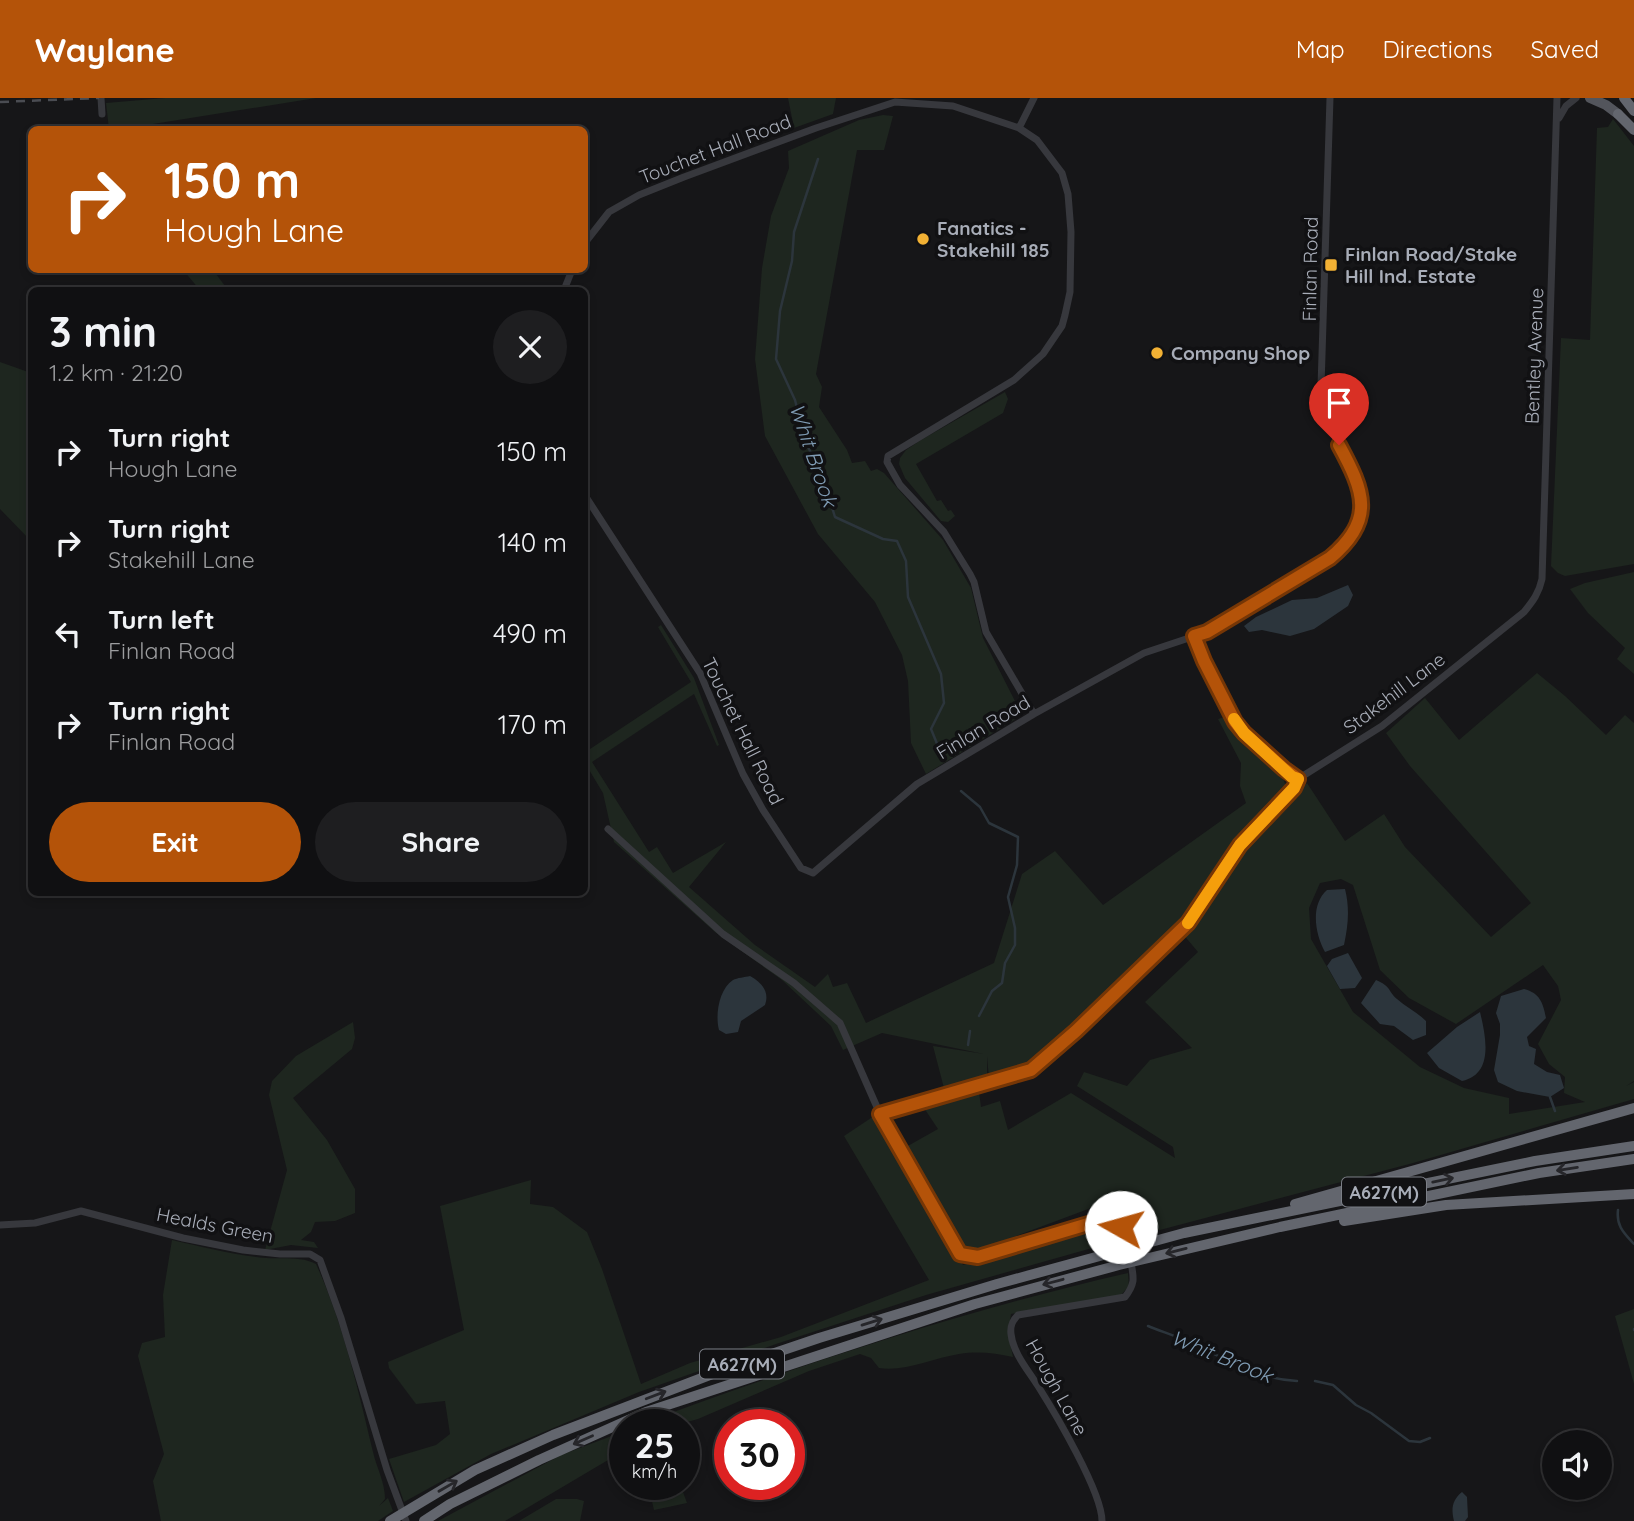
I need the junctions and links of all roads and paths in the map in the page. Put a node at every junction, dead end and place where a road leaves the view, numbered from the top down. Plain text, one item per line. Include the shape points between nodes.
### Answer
1 (101, 98) edge
2 (1034, 98) edge
3 (1330, 98) edge
4 (1557, 98) edge
5 (1576, 98) edge
6 (1590, 98) edge
7 (1624, 98) edge
8 (1634, 111) edge
9 (102, 114) dead end
10 (1618, 114) joint
11 (1557, 122) junction
12 (1019, 128) junction
13 (1634, 130) edge
14 (588, 239) edge
15 (588, 500) edge
16 (1540, 591) joint
17 (1194, 636) junction
18 (1034, 714) junction
19 (1298, 779) junction
20 (608, 829) dead end
21 (808, 873) joint
22 (1634, 1108) edge
23 (880, 1114) junction
24 (1634, 1146) edge
25 (1634, 1159) edge
26 (1634, 1194) edge
27 (0, 1225) edge
28 (1184, 1233) junction
29 (1218, 1241) junction
30 (390, 1521) edge
31 (405, 1521) edge
32 (424, 1521) edge
33 (1102, 1521) edge

1 - 9 street
2 - 12 street
3 - 17 street, Finlan Road via 1322,404 1358,482 1358,525 1330,558
4 - 11 street, Bentley Avenue
5 - 11 street
6 - 10 main road
7 - 8 highway
10 - 13 highway
11 - 16 street, Bentley Avenue
12 - 14 street, Touchet Hall Road via 953,106 895,102 639,195 609,212
12 - 18 street, Touchet Hall Road via 1037,139 1062,173 1068,194 1070,292 1062,326 1044,354 1022,374 888,456 887,462 900,485 944,532 970,574 986,632
15 - 21 street, Touchet Hall Road via 696,666 750,786
16 - 19 street, Stakehill Lane via 1524,612 1382,726
17 - 18 street, Finlan Road via 1144,653
17 - 19 street via 1235,722
18 - 21 street, Finlan Road via 917,784
19 - 23 street, Stakehill Lane via 1226,863 1188,923 1031,1070
20 - 23 street via 723,934 794,983 840,1023
22 - 28 highway, A627(M)
23 - 33 street, Hough Lane via 960,1254 978,1257 1098,1221 1115,1219 1121,1227 1133,1279 1125,1297 1018,1315 1011,1323 1015,1350 1098,1497
28 -> 24 highway, A627(M) via 1535,1161
25 -> 29 highway, A627(M) via 1539,1173
26 - 29 highway, A627(M) via 1446,1205
27 - 31 street, Healds Green via 35,1223 81,1211 183,1238 243,1250 310,1254 320,1260
30 -> 28 highway, A627(M) via 475,1470 667,1391 819,1338
29 -> 32 highway, A627(M) via 975,1304 646,1412 538,1460

